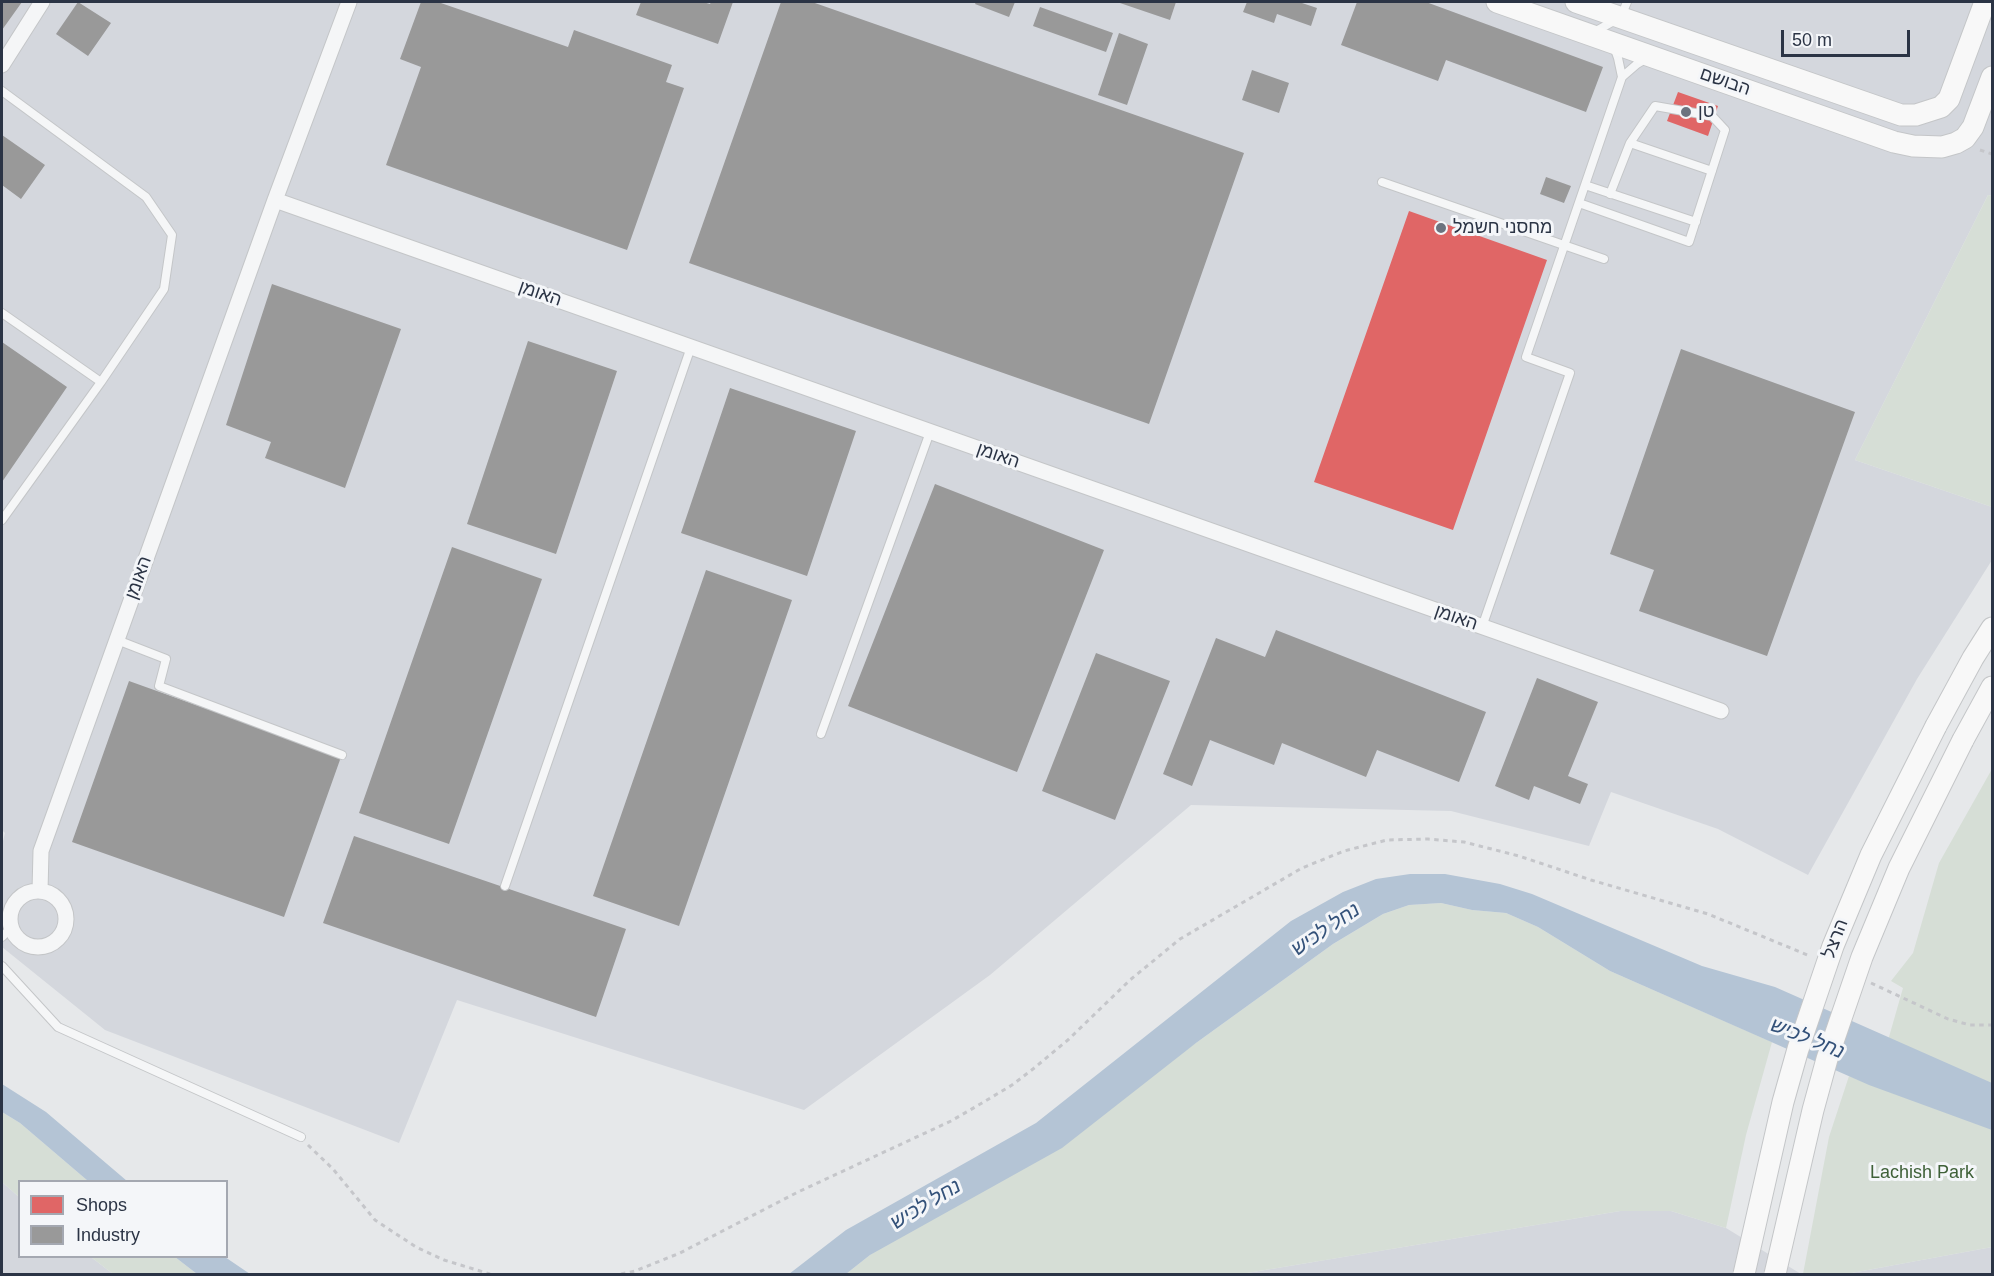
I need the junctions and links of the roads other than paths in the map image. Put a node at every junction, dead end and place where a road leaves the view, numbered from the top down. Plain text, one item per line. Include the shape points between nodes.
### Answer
1 (42, 2) edge
2 (349, 2) edge
3 (1497, 2) edge
4 (1576, 2) edge
5 (1985, 2) edge
6 (1613, 7) edge
7 (1589, 34) junction
8 (1611, 42) junction
9 (1651, 56) junction
10 (2, 65) edge
11 (1622, 77) junction
12 (1992, 77) edge
13 (2, 91) edge
14 (1630, 143) junction
15 (1712, 171) junction
16 (1382, 182) dead end
17 (1585, 185) junction
18 (1610, 194) junction
19 (275, 200) junction
20 (1579, 203) junction
21 (1696, 222) junction
22 (1564, 244) junction
23 (1604, 259) dead end
24 (2, 313) edge
25 (691, 347) junction
26 (101, 382) junction
27 (930, 432) junction
28 (2, 520) edge
29 (1482, 627) junction
30 (1992, 628) edge
31 (117, 640) junction
32 (1992, 687) edge
33 (1720, 711) dead end
34 (821, 734) dead end
35 (342, 754) dead end
36 (505, 886) dead end
37 (40, 891) junction
38 (6, 932) edge
39 (2, 966) edge
40 (301, 1137) road end
41 (1744, 1275) edge
42 (1775, 1275) edge

1 - 10 street
2 - 19 street, האומן
3 - 7 main road, הבושם
4 - 6 main road, הבושם
5 - 6 main road, הבושם via 1949,99 1941,107 1916,115 1901,115
6 - 7 lane
7 - 8 main road, הבושם
8 - 9 main road, הבושם
8 - 11 lane
9 - 11 lane
9 - 12 main road, הבושם via 1894,142 1929,147 1965,138
11 - 17 lane
13 - 26 lane via 146,197 172,235 164,290
14 - 15 lane
14 - 15 lane via 1655,106 1712,116 1725,130
14 - 18 lane
15 - 21 lane
16 - 22 lane
17 - 18 lane
17 - 20 lane
18 - 21 lane
19 - 25 street, האומן
19 - 31 street, האומן
20 - 21 lane via 1689,242
20 - 22 lane
22 - 23 lane
22 - 29 lane via 1526,357 1570,373
24 - 26 lane
25 - 27 street, האומן
25 - 36 lane
26 - 28 lane
27 - 29 street, האומן
27 - 34 lane
29 - 33 street, האומן
30 - 41 main road, הרצל, bridge via 1936,726 1871,855 1833,946 1783,1102
31 - 35 lane via 166,659 159,686
31 - 37 street, האומן via 41,851
32 - 42 main road, הרצל, bridge via 1899,868 1862,957 1813,1110
37 - 38 street via 16,902
37 - 38 street via 57,898 66,914 63,933 40,948 22,943
39 - 40 lane via 58,1027

